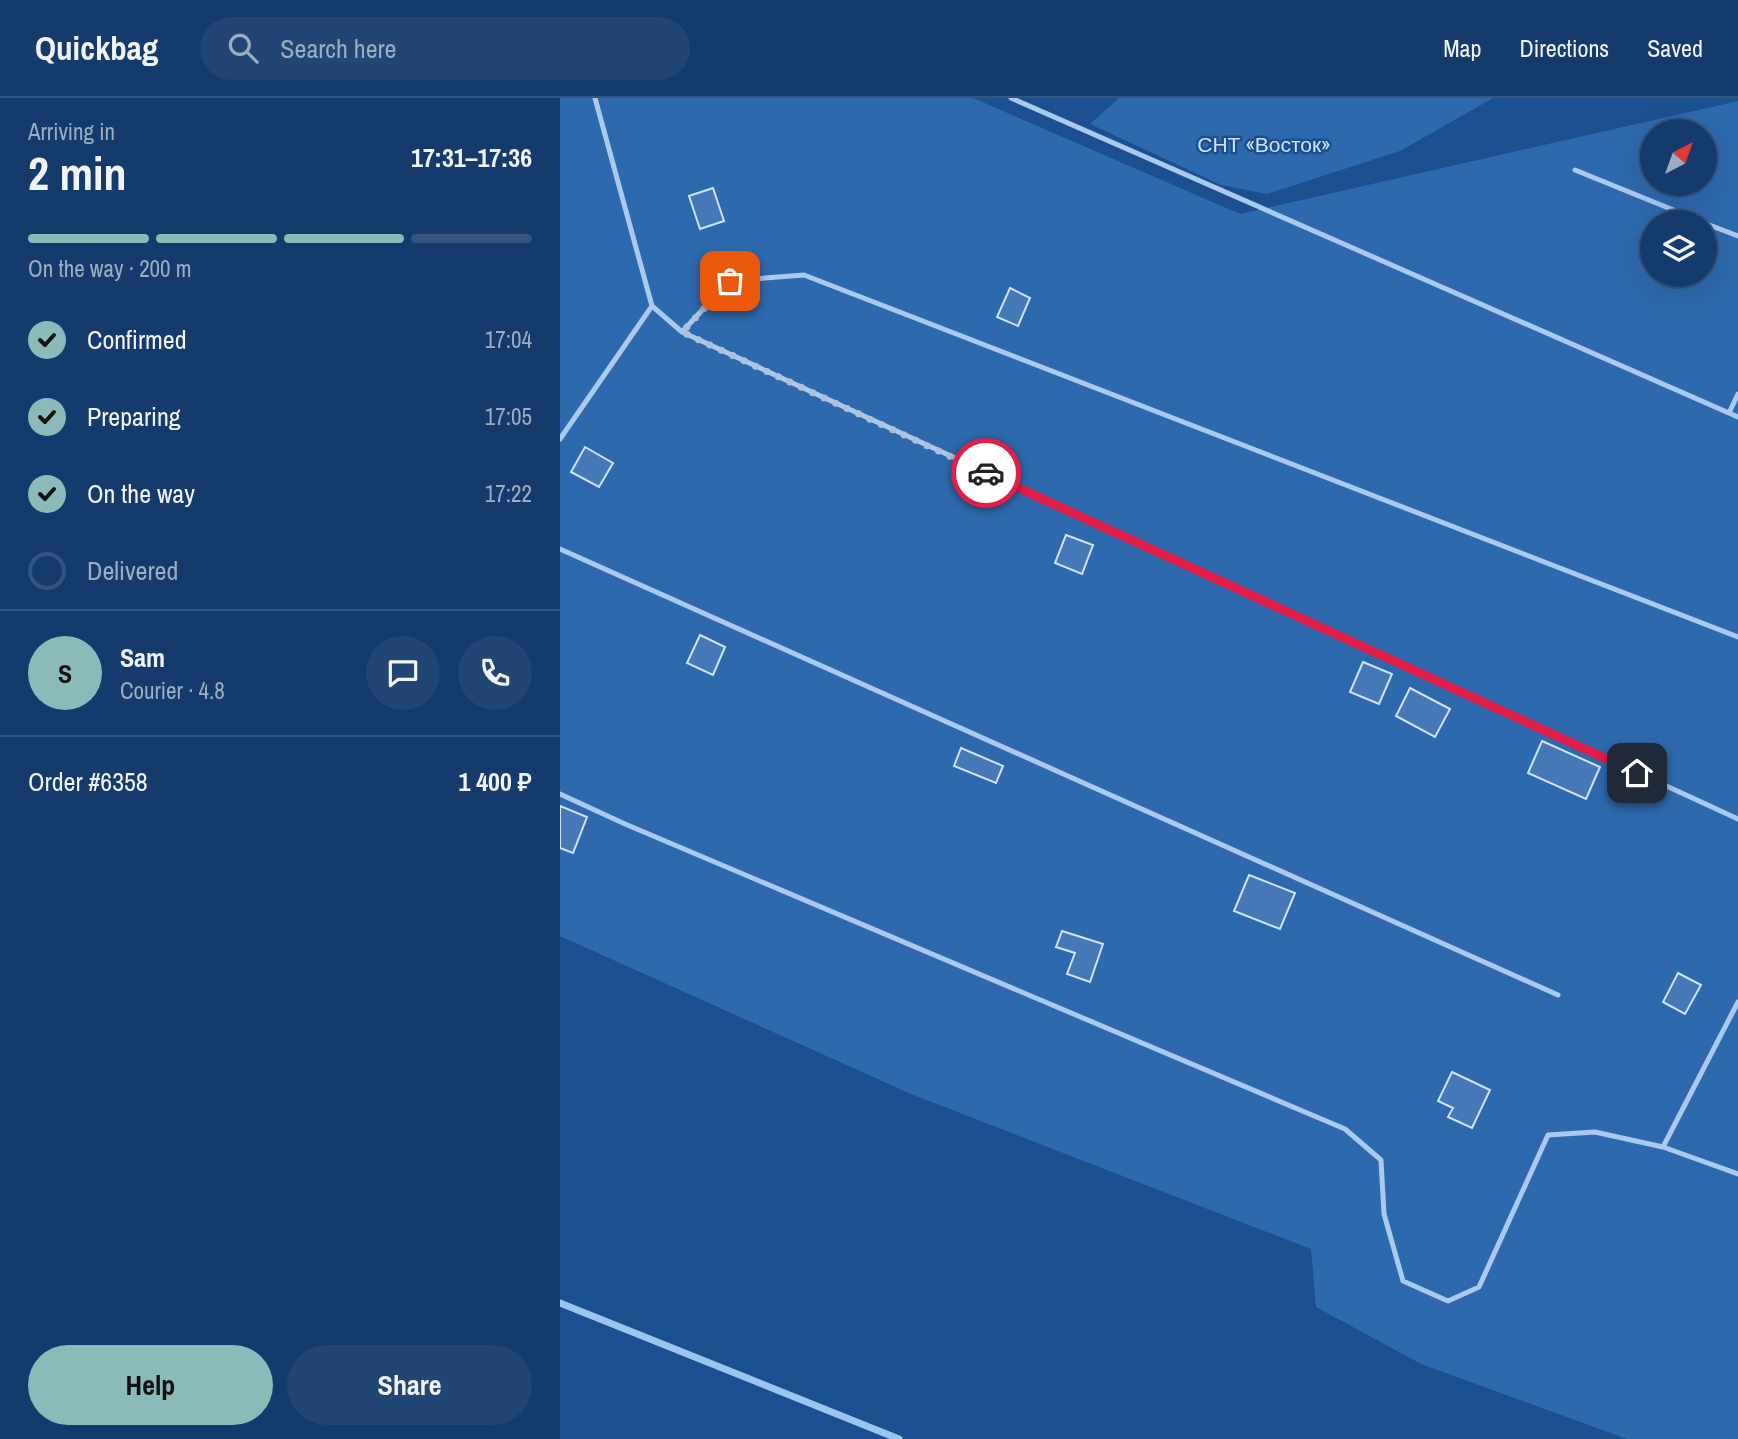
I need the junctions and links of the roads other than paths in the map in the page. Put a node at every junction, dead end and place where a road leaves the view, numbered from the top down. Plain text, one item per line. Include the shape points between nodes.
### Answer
1 (595, 98) edge
2 (1011, 98) edge
3 (1575, 170) dead end
4 (1674, 210) edge
5 (1717, 227) edge
6 (1738, 236) edge
7 (652, 306) junction
8 (682, 332) junction
9 (1738, 394) edge
10 (1729, 414) junction
11 (1738, 417) edge
12 (560, 439) edge
13 (560, 549) edge
14 (1738, 637) edge
15 (560, 794) edge
16 (1738, 819) edge
17 (1558, 995) dead end
18 (1738, 1002) edge
19 (1663, 1147) junction
20 (1738, 1174) edge

1 - 7 lane
2 - 10 lane
3 - 4 lane
5 - 6 lane
7 - 8 lane
7 - 12 lane
8 - 14 lane via 730,281 804,275
8 - 16 lane
9 - 10 lane
10 - 11 lane
13 - 17 lane
15 - 19 lane via 1345,1129 1381,1160 1384,1214 1403,1281 1448,1301 1479,1287 1548,1135 1595,1132
18 - 19 lane
19 - 20 lane

